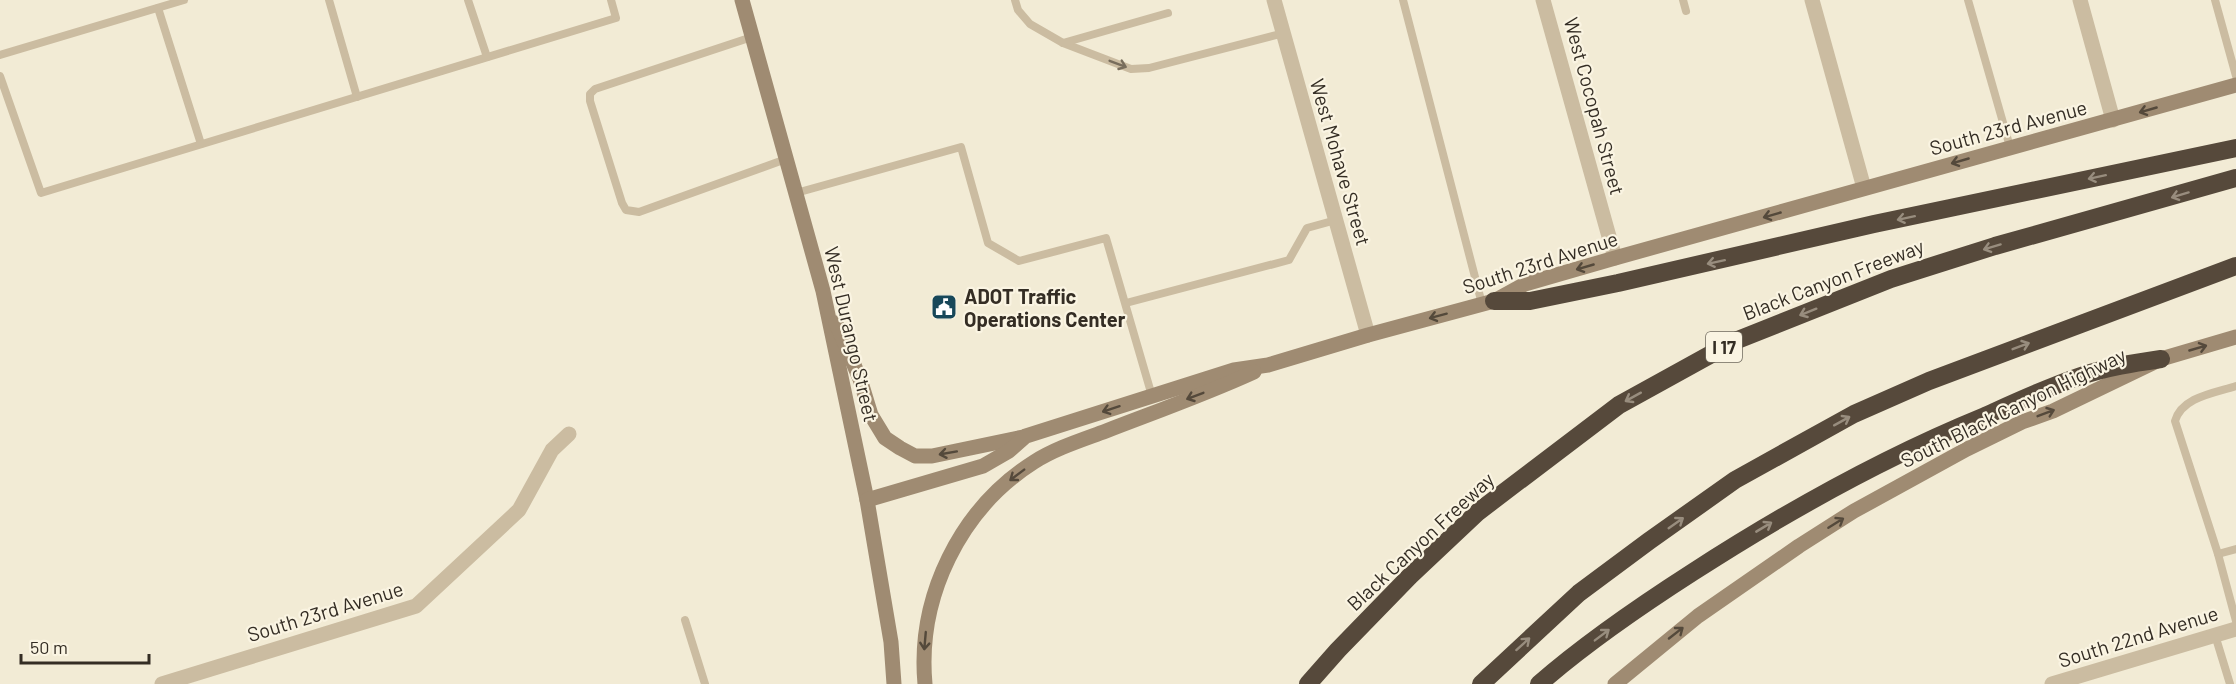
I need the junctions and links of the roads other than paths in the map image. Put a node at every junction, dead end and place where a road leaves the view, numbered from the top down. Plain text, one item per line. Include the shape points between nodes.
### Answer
1 (184, 0) edge
2 (329, 0) edge
3 (468, 0) edge
4 (611, 0) edge
5 (742, 0) edge
6 (1015, 0) edge
7 (1275, 0) edge
8 (1403, 0) edge
9 (1544, 0) edge
10 (1683, 0) edge
11 (1812, 0) edge
12 (1968, 0) edge
13 (2080, 0) edge
14 (2215, 0) edge
15 (158, 8) junction
16 (1686, 10) dead end
17 (1168, 13) dead end
18 (1284, 33) junction
19 (752, 37) junction
20 (1063, 43) junction
21 (0, 55) edge
22 (487, 57) junction
23 (0, 76) edge
24 (2236, 76) edge
25 (2236, 85) edge
26 (357, 96) junction
27 (2113, 120) junction
28 (201, 144) junction
29 (2010, 147) junction
30 (2236, 148) edge
31 (786, 159) junction
32 (2236, 178) edge
33 (1864, 188) junction
34 (796, 193) junction
35 (1336, 220) junction
36 (1615, 258) junction
37 (2236, 266) edge
38 (823, 291) junction
39 (1126, 303) junction
40 (1488, 303) junction
41 (1368, 335) junction
42 (2236, 337) edge
43 (2161, 359) junction
44 (1268, 366) junction
45 (2236, 386) edge
46 (1152, 396) junction
47 (569, 434) dead end
48 (1026, 436) junction
49 (867, 500) junction
50 (2236, 549) edge
51 (2218, 554) junction
52 (686, 620) dead end
53 (2236, 621) edge
54 (2236, 629) edge
55 (2216, 635) junction
56 (2070, 681) edge
57 (162, 684) edge
58 (705, 684) edge
59 (894, 684) edge
60 (925, 684) edge
61 (1308, 684) edge
62 (1480, 684) edge
63 (1539, 684) edge
64 (1615, 684) edge
65 (2052, 684) edge
66 (2230, 684) edge

1 - 15 lane
2 - 26 lane
3 - 22 lane
4 - 22 lane via 616,18
5 - 19 main road, West Durango Street
6 - 20 lane via 1030,24
7 - 18 street, West Mohave Street
8 - 40 lane
9 - 36 street, West Cocopah Street
10 - 16 lane
11 - 33 street
12 - 29 lane
13 - 27 street
14 - 24 lane
15 - 21 lane
15 - 28 lane
17 - 20 lane
20 -> 18 lane via 1131,69 1141,69
18 - 35 street, West Mohave Street
19 - 31 main road, West Durango Street
19 - 31 lane via 595,89 590,101 622,204 632,212
22 - 26 lane
23 - 28 lane via 41,194
25 -> 27 main road, South 23rd Avenue
26 - 28 lane
27 - 29 main road, South 23rd Avenue
29 -> 33 main road, South 23rd Avenue
30 -> 40 highway via 1574,292 1530,301
31 - 34 main road, West Durango Street
32 -> 61 highway, Black Canyon Freeway / I 17 via 1891,279 1735,341 1619,405 1478,512 1410,576
33 -> 36 main road, South 23rd Avenue
34 - 38 main road, West Durango Street
34 - 39 lane via 961,147 988,243 1018,261 1106,238
35 - 39 lane via 1307,228 1288,260
35 - 41 street, West Mohave Street
36 -> 40 main road, South 23rd Avenue via 1525,284
62 -> 37 highway via 1579,593 1649,541 1736,480 1854,414 1929,381
48 -> 38 main road via 932,456 915,456 885,438 871,415
38 - 49 main road, West Durango Street
39 - 46 lane
40 -> 41 main road, South 23rd Avenue
41 - 44 main road, South 23rd Avenue
43 -> 42 main road, South Black Canyon Highway
63 -> 43 highway via 1608,630 1714,558 1887,459 2082,376
64 -> 43 main road, South Black Canyon Highway via 1698,616 1854,511 1967,449
44 - 46 main road, South 23rd Avenue via 1234,370
44 -> 60 main road via 1035,461 1005,484 970,521 944,567 927,618
45 - 51 lane via 2186,404 2175,422
46 -> 48 main road, South 23rd Avenue
47 - 57 street, South 23rd Avenue via 552,450 519,510 416,606
48 - 49 main road, South 23rd Avenue via 982,466
49 - 59 main road, West Durango Street via 891,642
50 - 51 lane
51 - 53 lane
52 - 58 lane
54 - 55 street, South 22nd Avenue
55 - 56 street, South 22nd Avenue
55 - 66 lane
56 - 65 street, South 22nd Avenue

